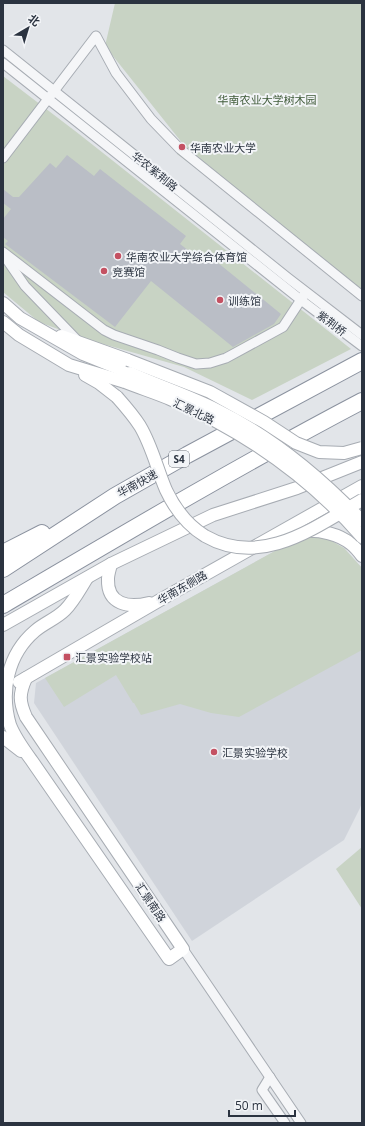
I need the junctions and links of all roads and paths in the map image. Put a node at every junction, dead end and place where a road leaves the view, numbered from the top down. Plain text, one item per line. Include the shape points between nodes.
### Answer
1 (3, 50) edge
2 (3, 63) edge
3 (54, 91) junction
4 (48, 99) junction
5 (3, 158) edge
6 (3, 253) edge
7 (304, 296) junction
8 (362, 296) edge
9 (3, 303) edge
10 (3, 322) edge
11 (36, 328) junction
12 (362, 335) edge
13 (79, 342) junction
14 (362, 346) edge
15 (362, 356) edge
16 (362, 361) edge
17 (69, 365) junction
18 (127, 378) junction
19 (295, 396) junction
20 (362, 401) edge
21 (362, 448) edge
22 (362, 462) edge
23 (362, 486) edge
24 (115, 496) junction
25 (362, 500) edge
26 (362, 521) edge
27 (362, 538) edge
28 (260, 543) junction
29 (3, 553) edge
30 (362, 556) edge
31 (111, 564) junction
32 (3, 570) edge
33 (87, 578) junction
34 (160, 600) junction
35 (3, 605) edge
36 (3, 625) edge
37 (26, 678) junction
38 (4, 690) edge
39 (3, 737) edge
40 (32, 761) junction
41 (183, 949) junction
42 (270, 1078) junction
43 (285, 1123) edge
44 (301, 1123) edge

1 - 3 street, 华农紫荆路
2 - 4 street, 华农紫荆路
3 - 4 street
3 - 7 street, 华农紫荆路
3 - 8 street via 96,36 116,73 151,119 180,149
4 - 5 street
4 - 7 street, 华农紫荆路
6 - 7 street via 104,330 196,364 226,358 283,327
6 - 13 street via 25,286
7 - 12 street, 紫荆桥
7 - 14 street, 紫荆桥
9 - 11 street, 汇景北路
10 - 17 street, 汇景北路 via 32,344
11 - 13 street
11 - 18 street, 汇景北路
13 - 21 street, bridge via 210,392 296,443 319,452 344,452
15 - 19 highway
16 - 19 highway, 华南快速 / S4
17 - 18 street, 汇景北路
17 - 25 street, bridge via 99,383 126,407 145,436 172,502 192,527 219,543 252,549 274,545 320,525
18 - 26 street, 汇景北路, bridge via 217,410 254,430 314,475
18 - 27 street, 汇景北路, bridge via 209,417 268,452 320,493
19 - 24 highway, 华南快速 / S4
20 - 35 highway via 224,477
22 - 31 street via 297,488 213,515
23 - 28 street, 华南东侧路
24 - 29 highway
24 - 32 highway, 华南快速 / S4
28 - 30 street via 296,531 318,531 350,543
28 - 34 street, 华南东侧路
31 - 33 street
31 - 34 street via 108,581 114,597 120,602 141,605
33 - 36 street
33 - 38 street, 汇景南路 via 64,611 36,630 22,644 7,674
34 - 37 street, 华南东侧路
37 - 38 street, 华南东侧路
37 - 41 street, 汇景南路 via 20,698 32,727
38 - 40 street, 汇景南路 via 10,726
39 - 40 street
40 - 41 street, 汇景南路 via 169,959
41 - 42 street, 汇景南路
42 - 43 street via 262,1090
42 - 44 street, 汇景南路

